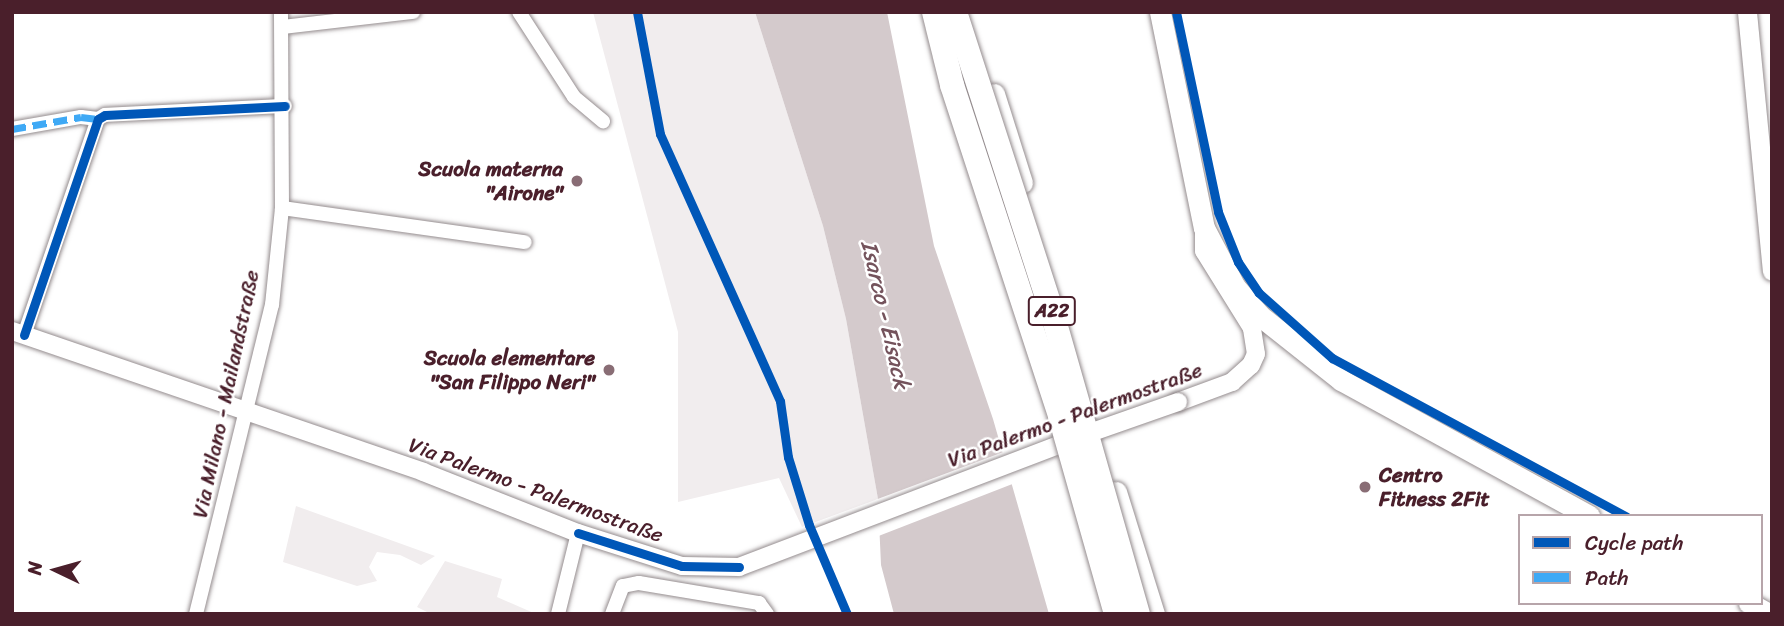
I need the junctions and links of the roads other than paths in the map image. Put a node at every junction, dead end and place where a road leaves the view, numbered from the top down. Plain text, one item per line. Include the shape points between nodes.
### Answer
1 (413, 12) edge
2 (519, 12) edge
3 (934, 12) edge
4 (955, 12) edge
5 (967, 12) edge
6 (1160, 12) edge
7 (1747, 12) edge
8 (282, 19) edge
9 (285, 106) junction
10 (97, 119) junction
11 (603, 121) dead end
12 (12, 129) edge
13 (282, 208) junction
14 (1204, 228) junction
15 (525, 242) dead end
16 (1045, 260) junction
17 (1772, 271) edge
18 (18, 333) edge
19 (247, 415) junction
20 (1077, 443) junction
21 (1585, 514) edge
22 (578, 533) junction
23 (1138, 567) junction
24 (196, 614) edge
25 (558, 614) edge
26 (612, 614) edge
27 (767, 614) edge
28 (1116, 614) edge
29 (1138, 614) edge
30 (1154, 614) edge

1 - 8 street
2 - 11 street via 574,97
3 - 28 highway, A22, bridge via 952,85 1060,416
4 - 29 highway, A22, bridge via 1057,329
5 - 16 main road
6 - 14 main road
7 - 17 main road
8 - 9 street, Via Milano - Mailandstraße
9 - 10 street
9 - 13 street, Via Milano - Mailandstraße
10 - 12 street via 81,117
10 - 18 street
13 - 15 street
13 - 19 street, Via Milano - Mailandstraße via 272,305
14 - 20 street, Via Palermo - Palermostraße, bridge via 1204,251 1252,328 1255,354 1251,365 1232,382
14 - 21 main road via 1242,296 1319,366
16 - 20 main road via 1041,297 1051,355
16 - 23 main road
18 - 19 street, Via Palermo - Palermostraße
19 - 22 street, Via Palermo - Palermostraße via 423,472
19 - 24 street, Via Milano - Mailandstraße
20 - 22 street, Via Palermo - Palermostraße via 739,566 682,566
20 - 23 main road via 1102,527
22 - 25 street
23 - 30 main road
26 - 27 street via 623,586 639,583 759,603

